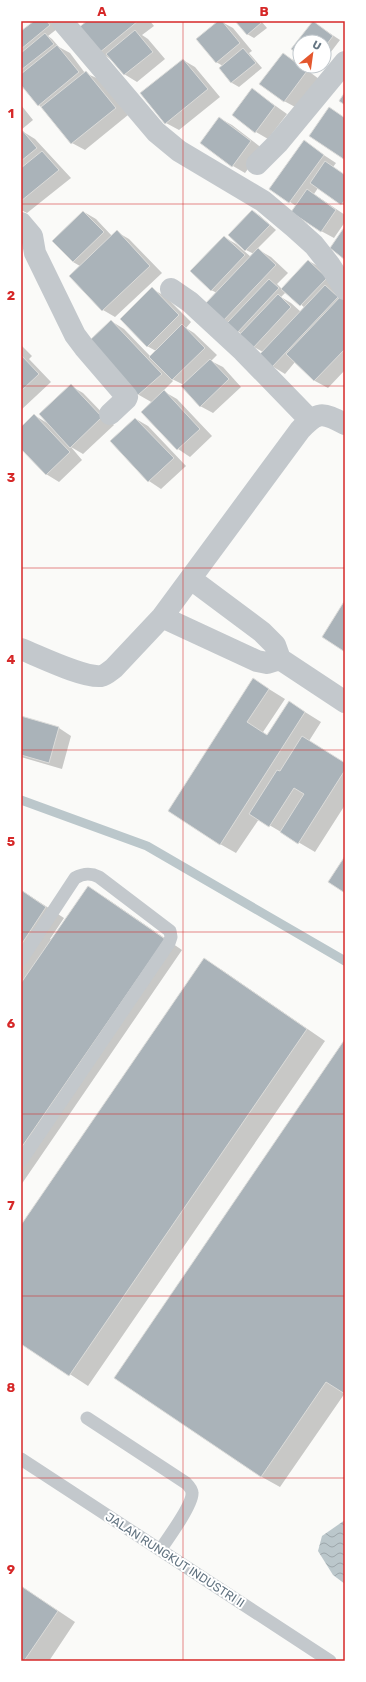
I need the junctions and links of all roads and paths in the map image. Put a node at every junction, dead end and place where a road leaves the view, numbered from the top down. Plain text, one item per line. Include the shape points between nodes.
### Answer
1 (62, 21) edge
2 (345, 62) edge
3 (257, 164) dead end
4 (21, 224) edge
5 (171, 289) dead end
6 (345, 289) edge
7 (110, 414) dead end
8 (310, 420) junction
9 (345, 424) edge
10 (191, 579) junction
11 (162, 617) junction
12 (21, 649) edge
13 (280, 659) junction
14 (345, 702) edge
15 (21, 960) edge
16 (21, 1161) edge
17 (87, 1418) dead end
18 (21, 1459) edge
19 (160, 1550) junction
20 (330, 1661) edge

1 - 6 street via 156,132 179,151 263,201 314,245
2 - 3 street via 278,143
4 - 7 street via 32,236 35,252 76,335 127,397
5 - 8 street via 190,302 243,351
8 - 9 street via 314,416 326,415
8 - 10 street via 216,541
10 - 11 street
10 - 13 street via 262,632 275,645
11 - 12 street via 114,668 101,676 80,672
11 - 13 street via 257,661 267,663
13 - 14 street
15 - 16 lane via 75,878 81,875 93,874 99,877 170,931 169,942
17 - 19 lane via 191,1488 189,1504
18 - 19 lane, JALAN RUNGKUT INDUSTRI II
19 - 20 lane, JALAN RUNGKUT INDUSTRI II

